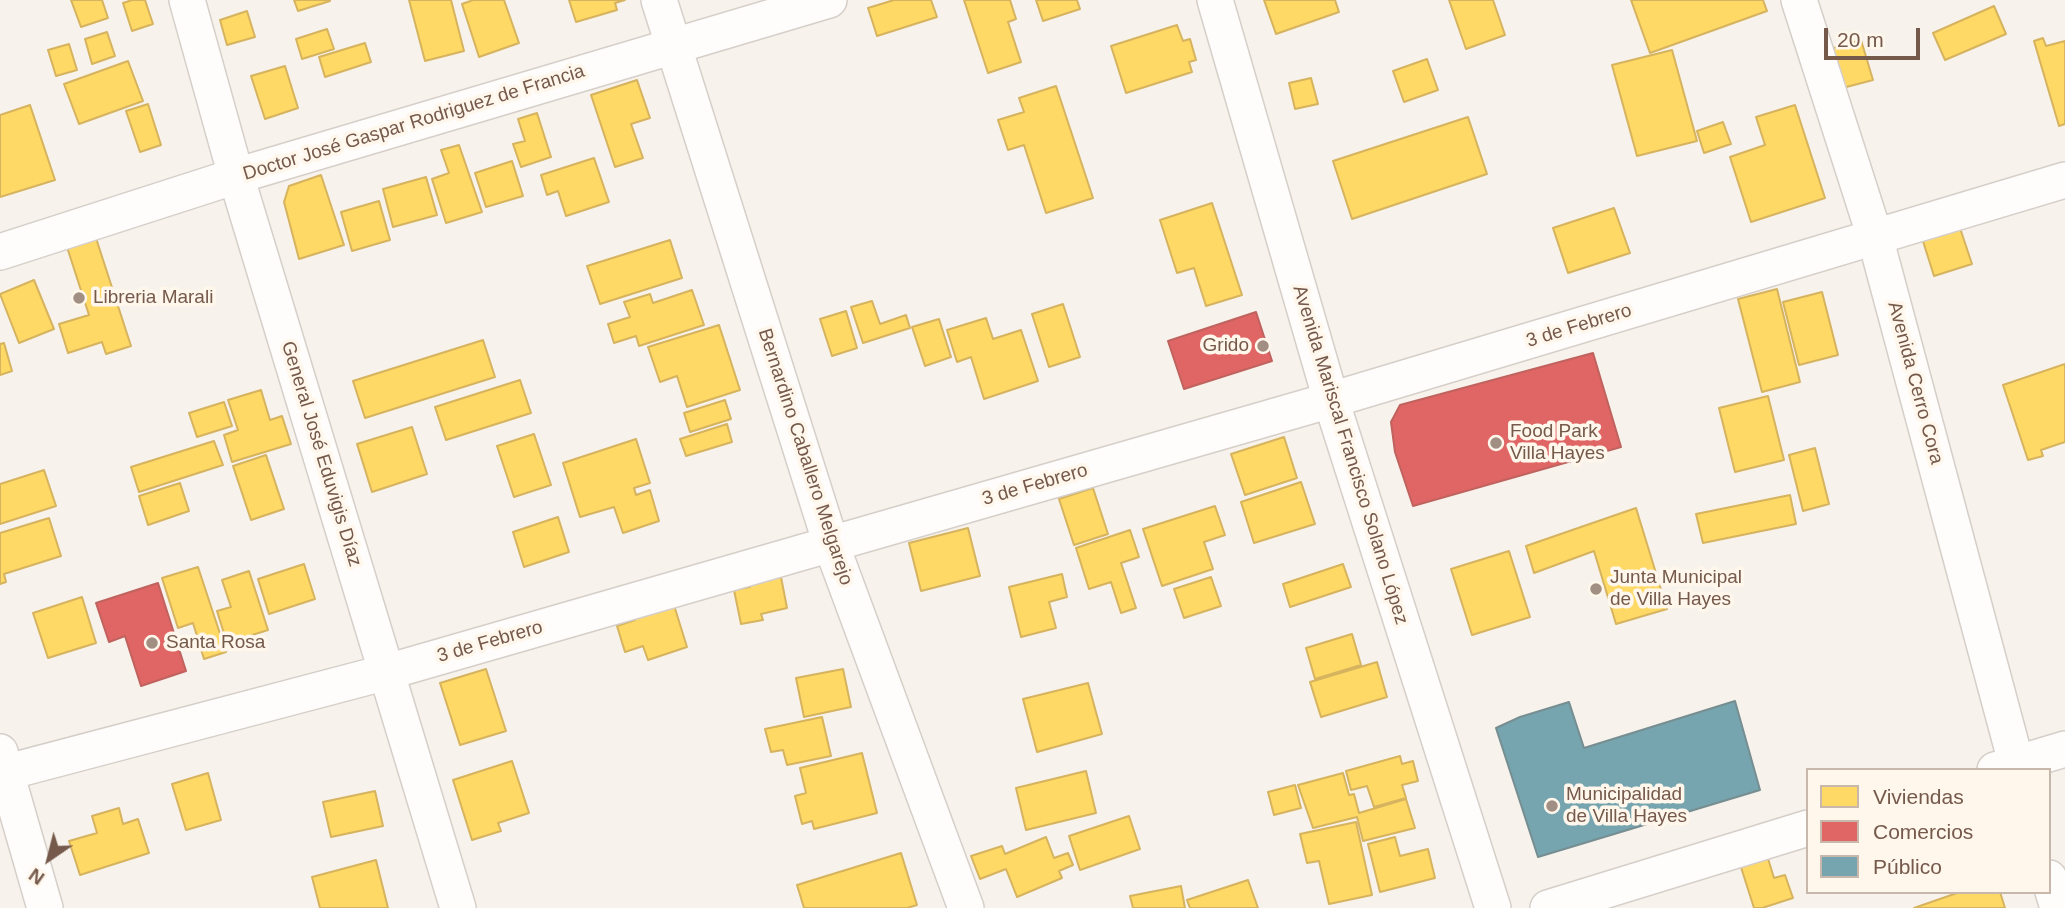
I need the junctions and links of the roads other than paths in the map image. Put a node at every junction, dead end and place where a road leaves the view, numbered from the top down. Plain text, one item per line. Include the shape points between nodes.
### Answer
1 (187, 0) edge
2 (659, 0) edge
3 (829, 0) edge
4 (1215, 0) edge
5 (1799, 0) edge
6 (673, 45) junction
7 (236, 176) junction
8 (2065, 180) edge
9 (1875, 237) junction
10 (0, 252) edge
11 (1331, 400) junction
12 (831, 544) junction
13 (387, 672) junction
14 (2065, 749) edge
15 (2, 766) edge
16 (2010, 768) edge
17 (1806, 829) edge
18 (2051, 885) edge
19 (45, 908) edge
20 (458, 908) edge
21 (966, 908) edge
22 (1493, 908) edge
23 (1548, 908) edge
24 (2058, 908) edge

1 - 7 street, General José Eduvigis Díaz
2 - 6 street, Bernardino Caballero Melgarejo
3 - 6 street, Doctor José Gaspar Rodriguez de Francia
4 - 11 street, Avenida Mariscal Francisco Solano López
5 - 9 street, Avenida Cerro Cora
6 - 7 street, Doctor José Gaspar Rodriguez de Francia
6 - 12 street, Bernardino Caballero Melgarejo
7 - 10 street, Doctor José Gaspar Rodriguez de Francia
7 - 13 street, General José Eduvigis Díaz
8 - 9 street, 3 de Febrero
9 - 11 street, 3 de Febrero
9 - 16 street, Avenida Cerro Cora
11 - 12 street, 3 de Febrero
11 - 22 street, Avenida Mariscal Francisco Solano López
12 - 13 street, 3 de Febrero
12 - 21 street, Bernardino Caballero Melgarejo
13 - 15 street, 3 de Febrero
13 - 20 street, General José Eduvigis Díaz
14 - 16 street
15 - 19 street
17 - 23 street
18 - 24 street

